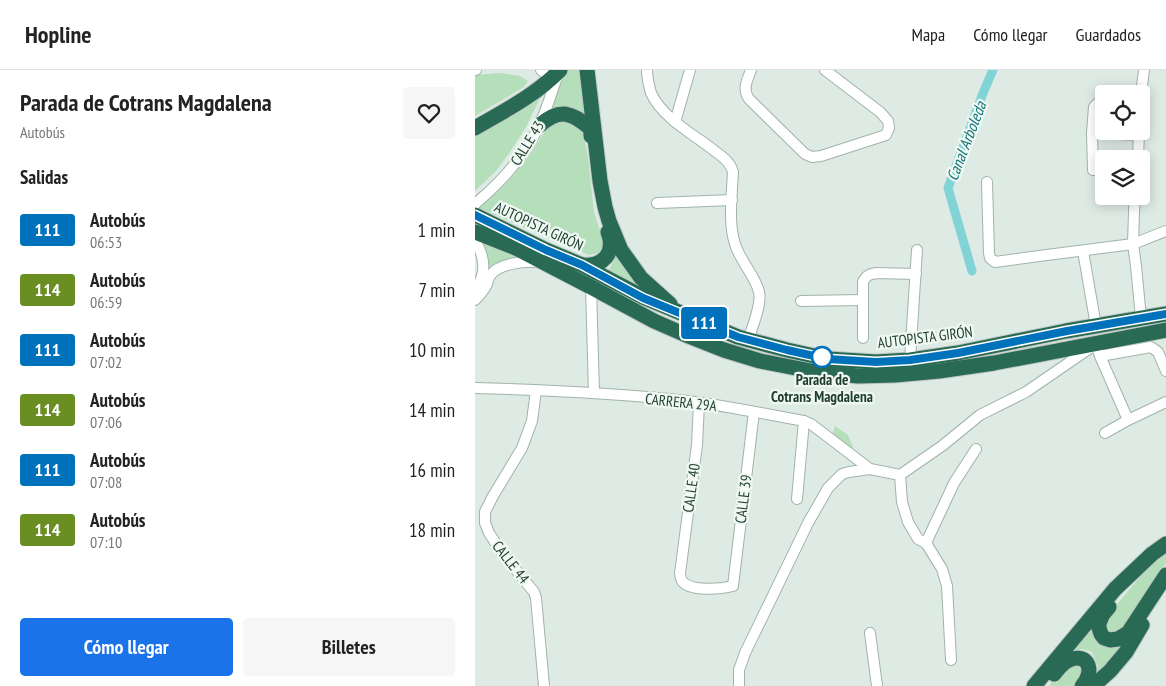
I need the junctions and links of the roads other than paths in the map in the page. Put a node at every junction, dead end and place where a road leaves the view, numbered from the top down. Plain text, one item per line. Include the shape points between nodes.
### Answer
1 (560, 70) edge
2 (587, 70) edge
3 (647, 70) edge
4 (690, 70) edge
5 (751, 70) edge
6 (825, 70) edge
7 (1144, 70) edge
8 (546, 73) edge
9 (1142, 85) edge
10 (1095, 106) edge
11 (675, 122) junction
12 (540, 125) junction
13 (475, 128) edge
14 (1092, 133) joint
15 (1095, 170) edge
16 (987, 182) dead end
17 (475, 195) edge
18 (732, 200) junction
19 (657, 203) dead end
20 (475, 204) edge
21 (1134, 205) edge
22 (477, 221) edge
23 (1166, 231) edge
24 (475, 241) edge
25 (1133, 244) junction
26 (917, 250) dead end
27 (1083, 251) junction
28 (545, 263) junction
29 (582, 265) junction
30 (916, 274) junction
31 (591, 287) junction
32 (475, 289) edge
33 (475, 300) edge
34 (863, 300) junction
35 (801, 301) dead end
36 (1166, 314) edge
37 (1141, 318) junction
38 (694, 319) junction
39 (1096, 326) junction
40 (1166, 330) edge
41 (863, 338) dead end
42 (747, 340) junction
43 (1098, 350) junction
44 (910, 360) junction
45 (1166, 371) edge
46 (475, 388) edge
47 (536, 390) junction
48 (593, 394) junction
49 (1166, 402) edge
50 (699, 403) junction
51 (754, 412) junction
52 (1128, 420) junction
53 (804, 421) junction
54 (1105, 433) dead end
55 (976, 449) dead end
56 (870, 469) junction
57 (900, 475) junction
58 (797, 499) dead end
59 (926, 543) junction
60 (1166, 544) edge
61 (1145, 561) junction
62 (1166, 575) edge
63 (733, 586) joint
64 (1166, 587) edge
65 (870, 633) dead end
66 (951, 660) dead end
67 (544, 686) edge
68 (739, 686) edge
69 (877, 686) edge
70 (1034, 686) edge
71 (1043, 686) edge
72 (1082, 686) edge
73 (1093, 686) edge

1 - 8 highway
1 - 12 street, CALLE 43
2 - 38 highway via 605,207 613,234 641,278 665,301
3 - 11 street via 651,92
4 - 11 street
5 - 6 street via 745,93 805,154 821,156 886,135 888,121 880,112
7 - 9 street
8 - 13 highway via 534,92
8 - 17 street, CALLE 43 via 540,114 525,140 502,171
10 - 14 street
11 - 18 street via 731,165
12 - 20 street, CALLE 43 via 505,176
12 - 29 highway via 559,114 571,115 591,128 595,189 611,247 597,264
14 - 15 street
16 - 27 street via 989,253 993,262
18 - 19 street
18 - 42 street via 734,243 760,293
21 - 25 street
22 - 28 highway, AUTOPISTA GIRÓN
22 - 29 highway, AUTOPISTA GIRÓN
23 - 25 street
24 - 32 street via 483,261 483,273
25 - 27 street
25 - 37 street
26 - 30 street
27 - 39 street
28 - 31 highway, AUTOPISTA GIRÓN
28 - 33 street via 523,262 502,267 490,275 481,295
29 - 38 highway, AUTOPISTA GIRÓN via 643,298
30 - 34 street via 871,274 863,282
30 - 44 street
31 - 43 highway, AUTOPISTA GIRÓN via 654,321 724,350 826,373 895,375
31 - 48 street
34 - 35 street
34 - 41 street
36 - 37 highway, AUTOPISTA GIRÓN
37 - 39 highway, AUTOPISTA GIRÓN
38 - 42 highway, AUTOPISTA GIRÓN
39 - 44 highway, AUTOPISTA GIRÓN
40 - 43 highway, AUTOPISTA GIRÓN
42 - 44 highway, AUTOPISTA GIRÓN via 828,359
43 - 45 street via 1151,347 1158,352
43 - 52 street
43 - 57 street via 980,415 943,446
46 - 47 street, CARRERA 29A
47 - 48 street, CARRERA 29A
47 - 67 street, CALLE 44 via 532,421 522,448 485,512 485,523 498,547 534,592
48 - 50 street, CARRERA 29A
49 - 52 street
50 - 51 street, CARRERA 29A
50 - 63 street, CALLE 40 via 697,445 679,573 682,582 690,586 723,589
51 - 53 street, CARRERA 29A
51 - 63 street, CALLE 39
52 - 54 street
53 - 56 street, CARRERA 29A
53 - 58 street
55 - 59 street via 954,483
56 - 57 street
56 - 68 street via 842,474 828,488 745,652 739,670
57 - 59 street via 902,502 908,522 918,540
59 - 66 street via 942,569 947,586
60 - 61 highway
61 - 62 highway via 1138,575 1103,614 1099,628 1104,638 1118,639 1128,633
61 - 70 highway via 1115,589
64 - 73 highway via 1127,652
65 - 69 street
71 - 72 highway via 1062,665 1077,658 1084,660 1090,673

